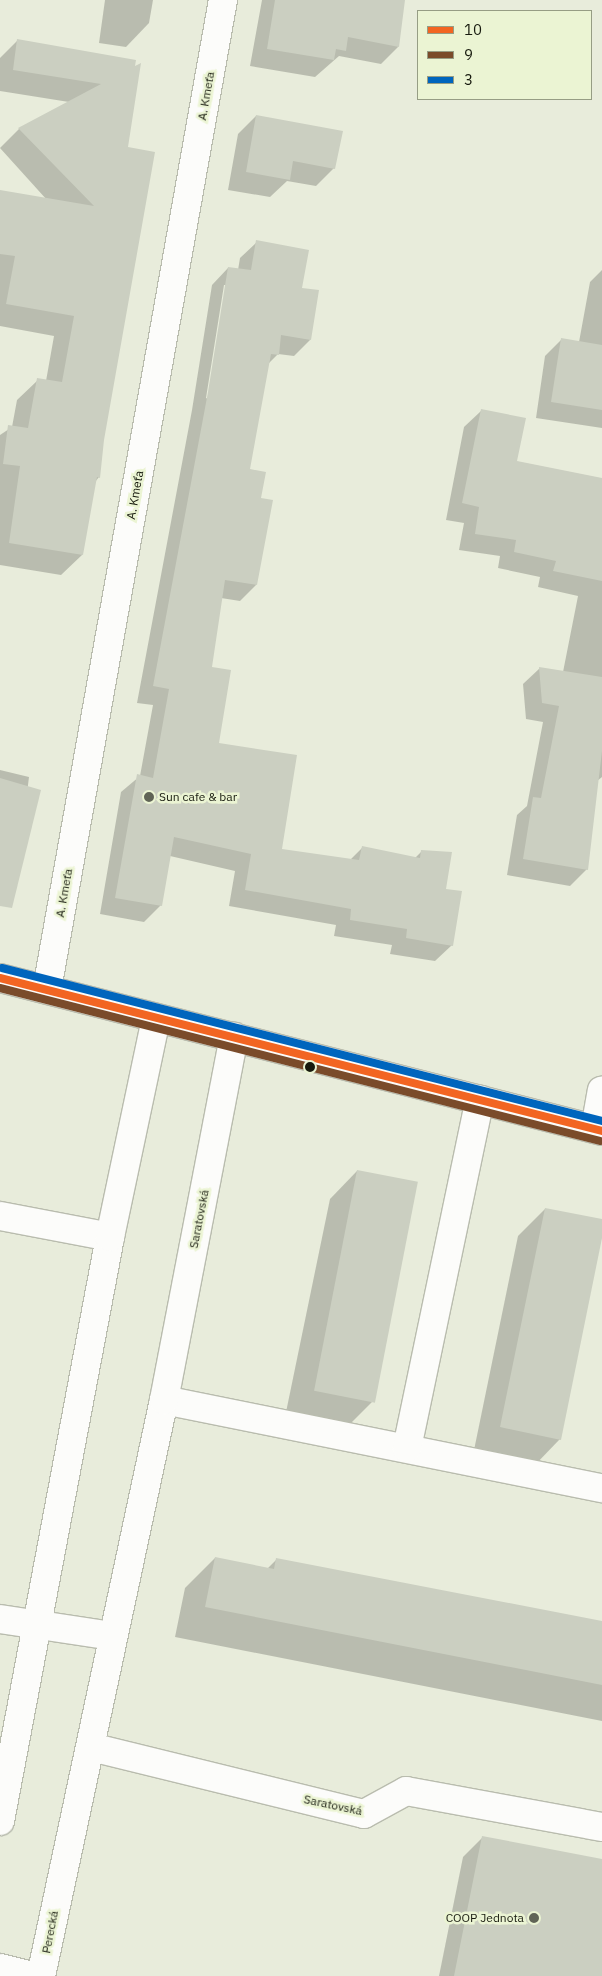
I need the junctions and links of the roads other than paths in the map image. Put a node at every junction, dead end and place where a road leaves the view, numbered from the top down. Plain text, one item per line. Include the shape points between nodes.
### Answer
1 (223, 0) edge
2 (0, 978) edge
3 (47, 989) junction
4 (156, 1019) junction
5 (234, 1037) junction
6 (602, 1091) edge
7 (480, 1100) junction
8 (598, 1130) edge
9 (1, 1220) edge
10 (110, 1237) junction
11 (164, 1400) junction
12 (407, 1448) junction
13 (601, 1482) edge
14 (0, 1619) edge
15 (36, 1626) junction
16 (112, 1636) junction
17 (91, 1747) junction
18 (0, 1821) edge
19 (602, 1827) edge
20 (59, 1888) joint
21 (0, 1968) edge
22 (31, 1976) edge
23 (42, 1976) edge

1 - 3 street, A. Kmeťa
2 - 3 street
3 - 4 street
4 - 5 street
4 - 10 street
5 - 7 street
5 - 11 street, Saratovská
6 - 8 street
7 - 8 street
7 - 12 street
9 - 10 street
10 - 15 street
11 - 12 street
11 - 16 street, Saratovská
12 - 13 street
14 - 15 street
15 - 16 street
15 - 18 street
16 - 17 street, Saratovská
17 - 19 street, Saratovská via 364,1814 406,1791
17 - 20 street, Saratovská
20 - 23 street, Perecká
21 - 22 street

